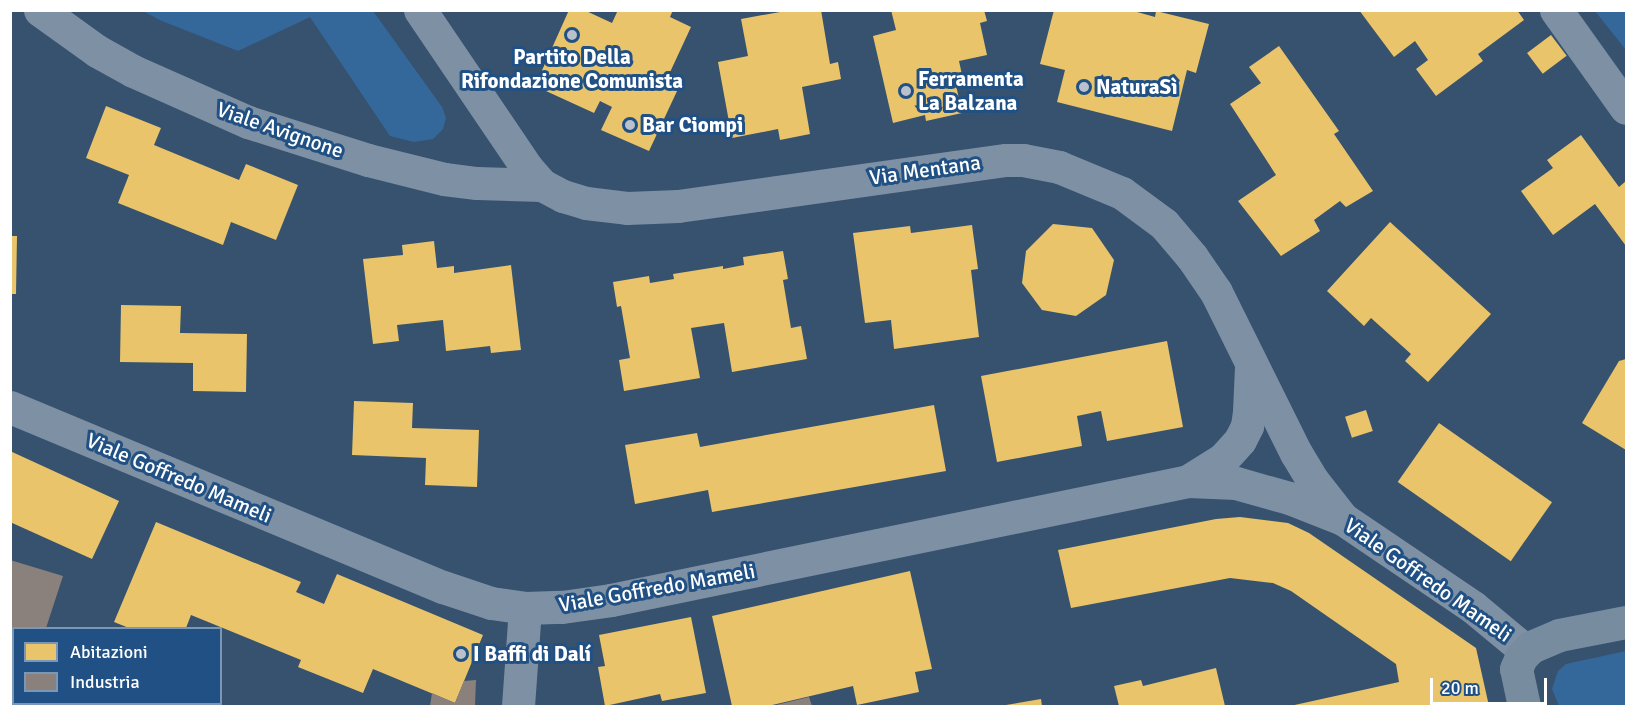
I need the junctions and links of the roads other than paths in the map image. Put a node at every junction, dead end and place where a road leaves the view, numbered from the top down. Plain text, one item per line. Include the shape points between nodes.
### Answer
1 (40, 10) edge
2 (420, 10) edge
3 (1556, 10) edge
4 (1626, 108) edge
5 (542, 185) junction
6 (1251, 366) junction
7 (10, 407) edge
8 (1188, 482) junction
9 (1343, 519) junction
10 (525, 608) junction
11 (1626, 622) edge
12 (1526, 651) junction
13 (518, 706) edge
14 (1524, 706) edge

1 - 5 street, Viale Avignone via 97,51 133,71 248,122 444,179
2 - 5 street, Via Mentana
3 - 4 street
5 - 6 street, Via Mentana via 586,203 651,208 983,161 1043,163 1079,173 1122,193 1164,224 1216,292
6 - 8 street, Viale Goffredo Mameli via 1247,426 1240,440 1223,459
6 - 9 street, Via Mentana via 1296,453
7 - 10 street, Viale Goffredo Mameli via 443,587 491,603
8 - 9 street, Viale Goffredo Mameli via 1248,486
8 - 10 street, Viale Goffredo Mameli via 611,600
9 - 12 street, Viale Goffredo Mameli via 1473,607
10 - 13 street
11 - 12 main road via 1559,635
12 - 14 main road via 1516,669

